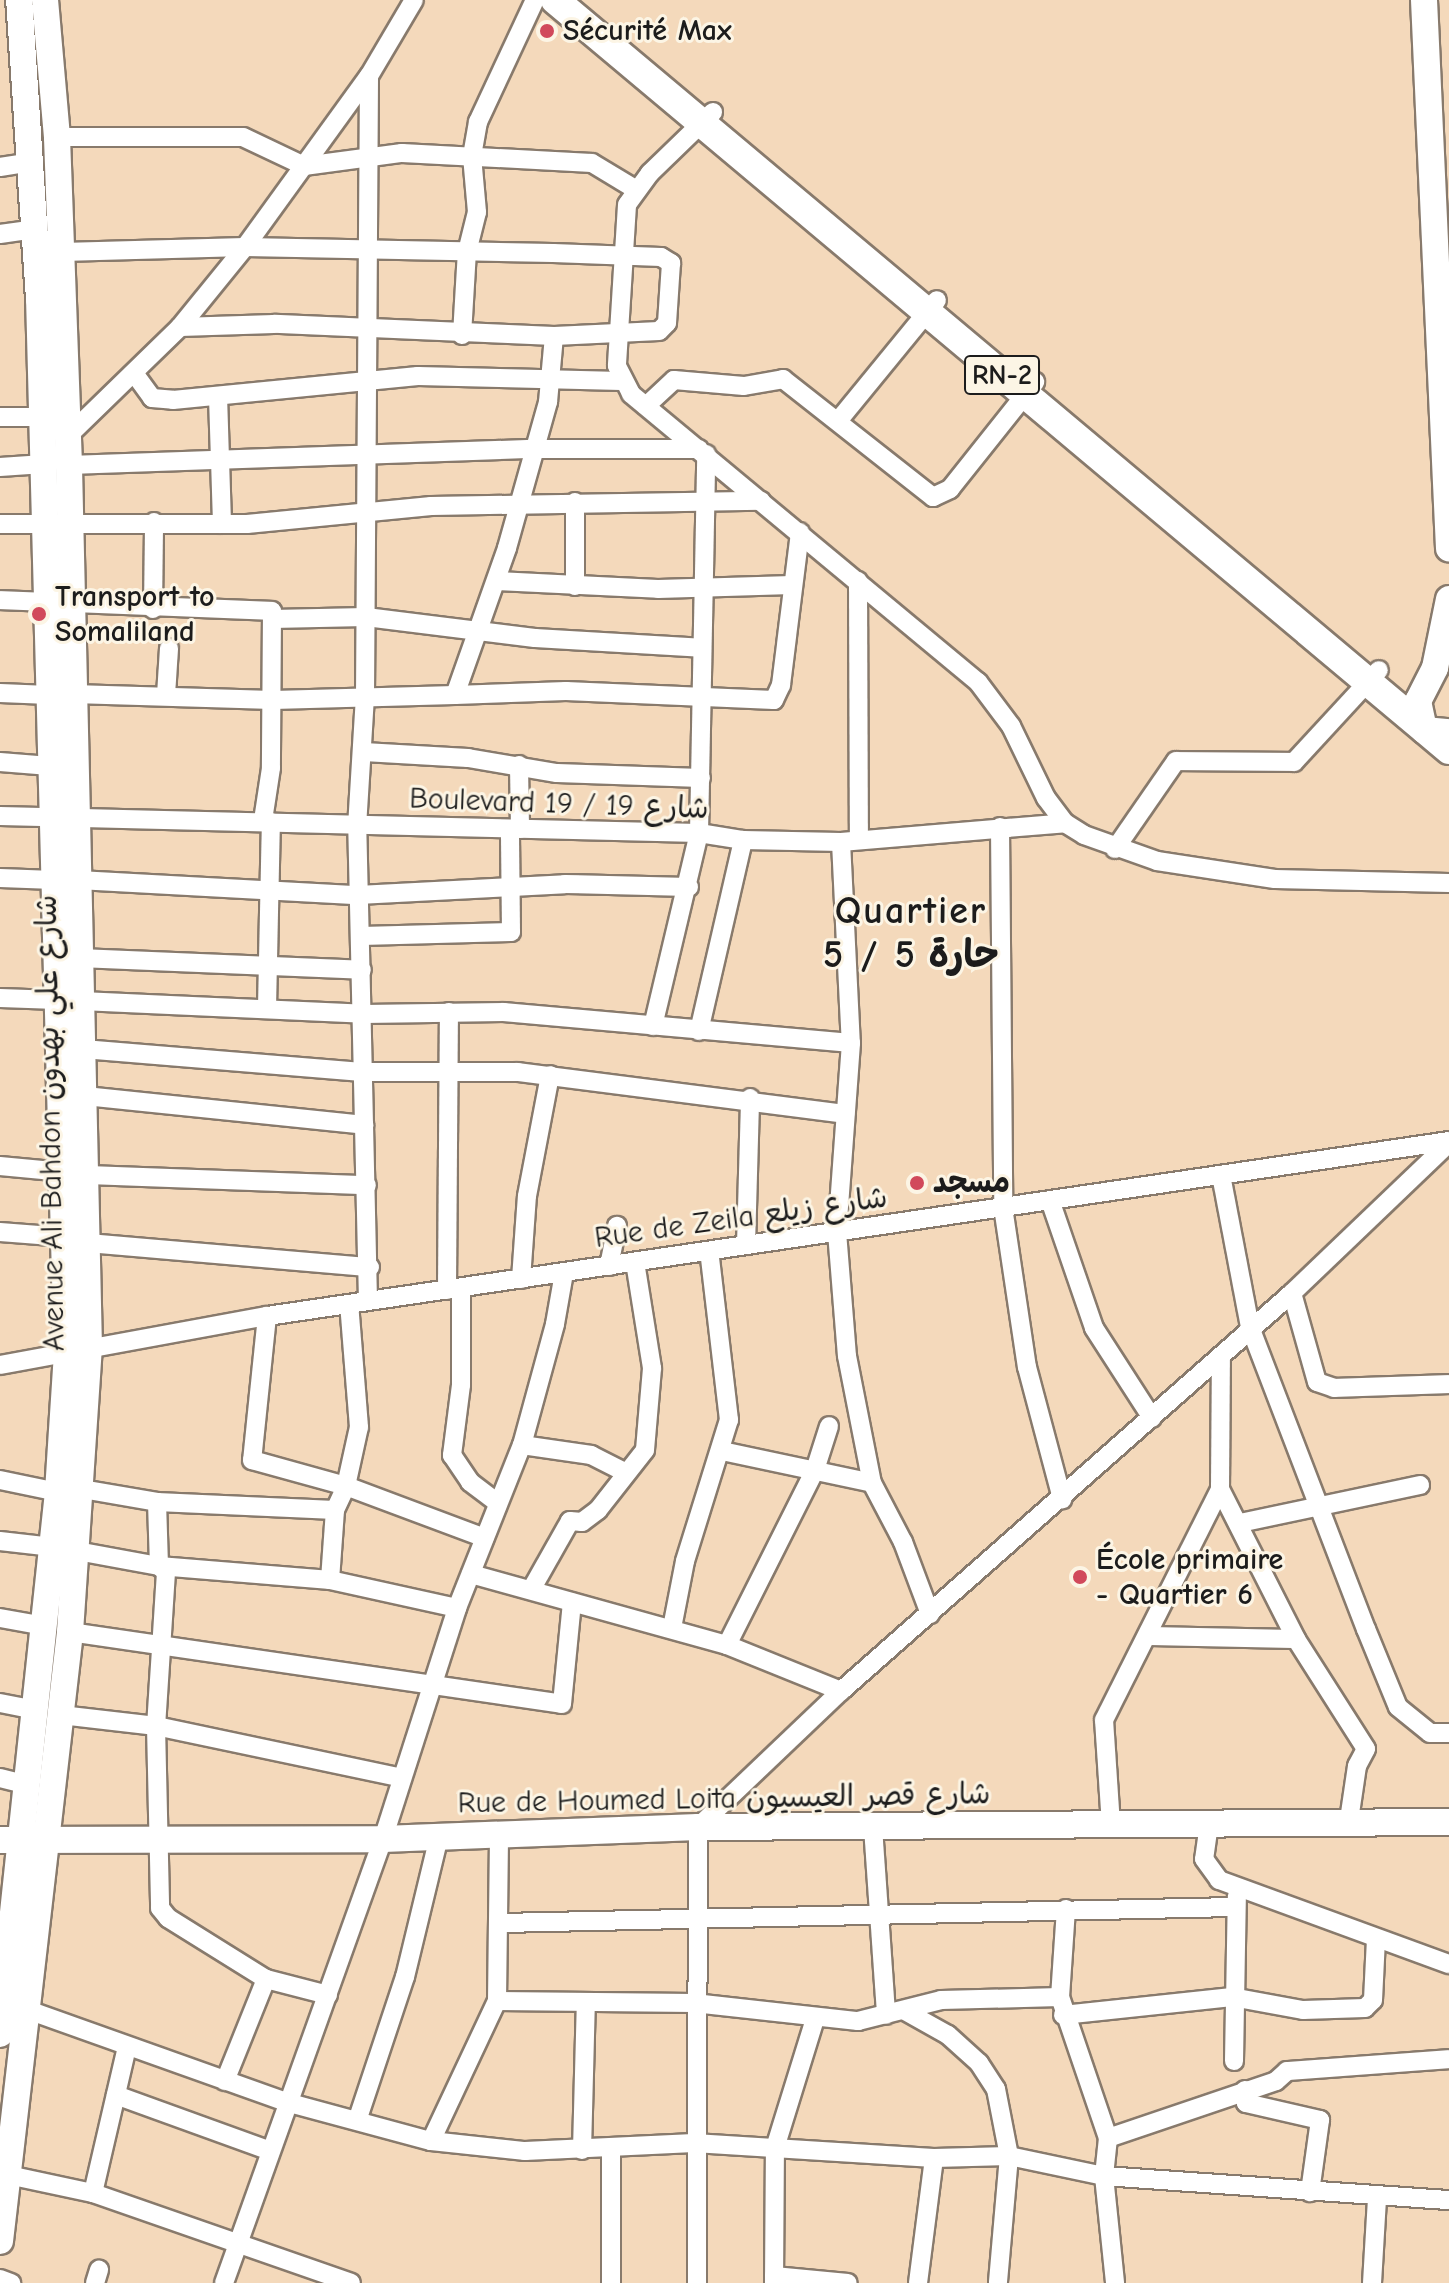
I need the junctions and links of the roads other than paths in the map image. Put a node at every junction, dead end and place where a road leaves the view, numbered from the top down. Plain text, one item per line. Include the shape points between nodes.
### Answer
1 (19, 0) edge
2 (45, 0) edge
3 (414, 0) edge
4 (535, 0) edge
5 (555, 0) edge
6 (577, 0) edge
7 (1424, 0) edge
8 (369, 76) junction
9 (708, 118) junction
10 (57, 137) junction
11 (371, 155) junction
12 (472, 156) junction
13 (30, 162) junction
14 (304, 166) junction
15 (0, 167) edge
16 (635, 189) junction
17 (35, 229) junction
18 (0, 234) edge
19 (245, 247) junction
20 (62, 252) junction
21 (368, 252) junction
22 (467, 252) junction
23 (622, 257) junction
24 (933, 306) junction
25 (180, 327) junction
26 (366, 329) junction
27 (618, 333) junction
28 (462, 335) junction
29 (554, 336) junction
30 (134, 373) junction
31 (363, 379) junction
32 (551, 381) junction
33 (621, 381) junction
34 (1031, 389) junction
35 (218, 396) junction
36 (646, 406) junction
37 (0, 417) edge
38 (42, 417) junction
39 (838, 421) junction
40 (68, 436) junction
41 (534, 449) junction
42 (702, 451) junction
43 (365, 454) junction
44 (217, 458) junction
45 (56, 464) junction
46 (0, 467) edge
47 (706, 500) junction
48 (761, 501) junction
49 (575, 502) junction
50 (520, 503) junction
51 (366, 510) junction
52 (58, 522) junction
53 (154, 522) junction
54 (0, 524) edge
55 (222, 524) junction
56 (800, 532) junction
57 (1449, 548) edge
58 (497, 581) junction
59 (858, 581) junction
60 (792, 585) junction
61 (575, 586) junction
62 (704, 588) junction
63 (1449, 599) edge
64 (0, 600) edge
65 (45, 604) junction
66 (71, 605) junction
67 (153, 609) junction
68 (366, 617) junction
69 (272, 619) junction
70 (481, 633) junction
71 (169, 648) dead end
72 (701, 648) junction
73 (1374, 676) junction
74 (0, 693) edge
75 (61, 694) junction
76 (166, 695) junction
77 (455, 695) junction
78 (365, 697) junction
79 (699, 698) junction
80 (273, 700) junction
81 (1418, 701) junction
82 (1441, 730) edge
83 (1449, 750) edge
84 (364, 752) junction
85 (0, 762) edge
86 (519, 765) junction
87 (50, 766) junction
88 (701, 778) junction
89 (0, 816) edge
90 (64, 816) junction
91 (267, 821) junction
92 (1065, 823) junction
93 (357, 827) junction
94 (1000, 827) junction
95 (515, 829) junction
96 (699, 833) junction
97 (743, 840) junction
98 (850, 841) junction
99 (1115, 849) junction
100 (0, 878) edge
101 (66, 880) junction
102 (1449, 883) edge
103 (512, 885) junction
104 (689, 887) junction
105 (270, 891) junction
106 (358, 895) junction
107 (361, 936) junction
108 (79, 958) junction
109 (268, 966) junction
110 (362, 970) junction
111 (0, 998) edge
112 (69, 1000) junction
113 (267, 1008) junction
114 (449, 1012) junction
115 (364, 1014) junction
116 (653, 1026) junction
117 (699, 1031) junction
118 (851, 1043) junction
119 (83, 1049) junction
120 (445, 1069) junction
121 (365, 1072) junction
122 (550, 1075) junction
123 (85, 1096) junction
124 (750, 1098) junction
125 (845, 1114) junction
126 (365, 1125) junction
127 (1449, 1142) edge
128 (0, 1166) edge
129 (76, 1173) junction
130 (1221, 1175) junction
131 (367, 1185) junction
132 (1050, 1200) junction
133 (1003, 1207) junction
134 (617, 1226) dead end
135 (0, 1232) edge
136 (837, 1232) junction
137 (77, 1240) junction
138 (746, 1245) junction
139 (709, 1251) junction
140 (635, 1262) junction
141 (609, 1266) junction
142 (370, 1267) junction
143 (564, 1273) junction
144 (521, 1279) junction
145 (454, 1289) junction
146 (1292, 1293) junction
147 (358, 1303) junction
148 (267, 1316) junction
149 (1250, 1327) junction
150 (78, 1350) junction
151 (1221, 1357) junction
152 (0, 1365) edge
153 (1449, 1384) edge
154 (1152, 1418) junction
155 (829, 1426) dead end
156 (522, 1445) junction
157 (722, 1451) junction
158 (815, 1470) junction
159 (623, 1471) junction
160 (0, 1480) edge
161 (872, 1483) junction
162 (1420, 1485) dead end
163 (346, 1486) junction
164 (1220, 1489) junction
165 (70, 1491) junction
166 (1062, 1499) junction
167 (157, 1502) junction
168 (498, 1503) junction
169 (1318, 1503) junction
170 (335, 1510) junction
171 (1240, 1523) junction
172 (485, 1538) junction
173 (0, 1541) edge
174 (65, 1549) junction
175 (159, 1566) junction
176 (471, 1574) junction
177 (330, 1580) junction
178 (531, 1590) junction
179 (572, 1602) junction
180 (457, 1608) junction
181 (930, 1614) junction
182 (0, 1618) edge
183 (672, 1628) junction
184 (57, 1629) junction
185 (1147, 1636) junction
186 (1296, 1639) junction
187 (727, 1645) junction
188 (163, 1646) junction
189 (430, 1688) junction
190 (841, 1691) junction
191 (0, 1703) edge
192 (49, 1713) junction
193 (156, 1726) junction
194 (1449, 1733) edge
195 (399, 1777) junction
196 (0, 1778) edge
197 (29, 1785) junction
198 (1349, 1820) junction
199 (1449, 1822) edge
200 (1209, 1824) junction
201 (1111, 1825) junction
202 (698, 1827) junction
203 (873, 1827) junction
204 (499, 1834) junction
205 (439, 1836) junction
206 (157, 1837) junction
207 (383, 1839) junction
208 (23, 1840) edge
209 (1236, 1898) junction
210 (1066, 1909) junction
211 (876, 1915) junction
212 (696, 1918) junction
213 (501, 1923) junction
214 (1376, 1939) junction
215 (1449, 1964) edge
216 (266, 1979) junction
217 (328, 1995) junction
218 (1232, 1997) junction
219 (497, 2001) junction
220 (586, 2002) junction
221 (694, 2003) junction
222 (1062, 2006) junction
223 (28, 2010) junction
224 (905, 2011) junction
225 (886, 2015) junction
226 (815, 2019) junction
227 (0, 2034) edge
228 (127, 2047) junction
229 (1449, 2059) edge
230 (1234, 2061) dead end
231 (225, 2081) junction
232 (1245, 2090) junction
233 (116, 2095) junction
234 (286, 2102) junction
235 (358, 2118) junction
236 (1108, 2138) junction
237 (431, 2141) junction
238 (694, 2143) junction
239 (611, 2148) junction
240 (775, 2148) junction
241 (268, 2150) junction
242 (582, 2150) junction
243 (1009, 2156) junction
244 (934, 2158) junction
245 (6, 2167) edge
246 (1104, 2176) junction
247 (1310, 2192) junction
248 (93, 2193) junction
249 (1377, 2198) junction
250 (1449, 2200) edge
251 (0, 2241) edge
252 (237, 2245) junction
253 (0, 2279) edge
254 (774, 2279) edge
255 (11, 2283) edge
256 (224, 2283) edge
257 (351, 2283) edge
258 (611, 2283) edge
259 (697, 2283) edge
260 (848, 2283) edge
261 (918, 2283) edge
262 (998, 2283) edge
263 (1115, 2283) edge
264 (1372, 2283) edge

1 - 13 main road, Avenue Ali Bahdon شارع علي بهدون
2 - 10 main road, Avenue Ali Bahdon شارع علي بهدون
3 - 8 street
4 - 12 street via 487,96
5 - 9 main road, RN-2
6 - 9 main road, RN-2
7 - 57 main road
8 - 11 street
8 - 14 street
9 - 16 street
9 - 24 main road, RN-2
10 - 14 street via 243,137
10 - 20 main road, Avenue Ali Bahdon شارع علي بهدون
11 - 12 street
11 - 14 street
11 - 21 street
12 - 16 street via 592,163
12 - 22 street via 477,212
13 - 15 street
13 - 17 main road, Avenue Ali Bahdon شارع علي بهدون
14 - 19 street
16 - 23 street via 624,221
17 - 18 street
17 - 38 main road, Avenue Ali Bahdon شارع علي بهدون
19 - 20 street
19 - 21 street
19 - 25 street
20 - 40 main road, Avenue Ali Bahdon شارع علي بهدون
21 - 22 street
21 - 26 street
22 - 23 street
22 - 28 street
23 - 27 street
23 - 27 street via 661,257 671,263 666,328
24 - 34 main road, RN-2
24 - 39 street
25 - 26 street
25 - 30 street
26 - 28 street
26 - 31 street
27 - 29 street
27 - 33 street
28 - 29 street
29 - 32 street
30 - 35 street via 152,398
30 - 40 street
31 - 32 street via 473,376
31 - 35 street
31 - 43 street
32 - 33 street
32 - 41 street
33 - 36 street
34 - 39 street via 942,497 921,491
34 - 73 main road, RN-2
35 - 44 street
36 - 39 street via 674,380 744,386 774,377 790,383
36 - 42 street
37 - 38 street
38 - 45 main road, Avenue Ali Bahdon شارع علي بهدون
40 - 45 main road, Avenue Ali Bahdon شارع علي بهدون
41 - 42 street
41 - 43 street
41 - 50 street
42 - 47 street
42 - 48 street
43 - 44 street
43 - 51 street
44 - 45 street
44 - 55 street
45 - 46 street
45 - 52 main road, Avenue Ali Bahdon شارع علي بهدون
47 - 48 street
47 - 49 street
47 - 62 street
48 - 56 street
49 - 50 street
49 - 61 street
50 - 51 street
50 - 58 street
51 - 55 street
51 - 68 street
52 - 53 street
52 - 54 street
52 - 65 main road, Avenue Ali Bahdon شارع علي بهدون
52 - 66 main road, Avenue Ali Bahdon شارع علي بهدون
53 - 55 street
53 - 67 street
56 - 59 street
56 - 60 street
58 - 61 street
58 - 70 street
59 - 92 street via 998,703
59 - 98 street
60 - 62 street
60 - 79 street via 779,695 767,700
61 - 62 street
62 - 72 street
63 - 81 main road via 1435,668
64 - 65 street
65 - 66 street
65 - 75 main road, Avenue Ali Bahdon شارع علي بهدون
66 - 67 street
66 - 75 main road, Avenue Ali Bahdon شارع علي بهدون
67 - 69 street via 272,611
68 - 69 street
68 - 70 street
68 - 78 street
69 - 80 street
70 - 72 street
70 - 77 street
71 - 76 street
72 - 79 street
73 - 81 main road, RN-2
73 - 82 main road, RN-2
73 - 99 street via 1294,762 1176,761
74 - 75 street
75 - 76 street
75 - 87 main road, Avenue Ali Bahdon شارع علي بهدون
75 - 90 main road, Avenue Ali Bahdon شارع علي بهدون
76 - 80 street
77 - 78 street
77 - 79 street via 566,691
78 - 80 street
78 - 84 street
79 - 88 street
80 - 91 street
81 - 82 main road, RN-2
82 - 83 main road, RN-2
84 - 86 street
84 - 93 street
85 - 87 street
86 - 88 street via 581,775
86 - 95 street
87 - 90 main road, Avenue Ali Bahdon شارع علي بهدون
88 - 96 street
89 - 90 street, Boulevard 19 / شارع 19
90 - 91 street, Boulevard 19 / شارع 19
90 - 101 main road, Avenue Ali Bahdon شارع علي بهدون
91 - 93 street, Boulevard 19 / شارع 19
91 - 105 street
92 - 94 street, Boulevard 19 / شارع 19
92 - 99 street
93 - 95 street, Boulevard 19 / شارع 19
93 - 106 street
94 - 98 street, Boulevard 19 / شارع 19
94 - 133 street
95 - 96 street, Boulevard 19 / شارع 19
95 - 103 street
96 - 97 street, Boulevard 19 / شارع 19
96 - 104 street
97 - 98 street, Boulevard 19 / شارع 19
97 - 117 street
98 - 118 street
99 - 102 street via 1157,861 1275,879
100 - 101 street
101 - 105 street
101 - 108 main road, Avenue Ali Bahdon شارع علي بهدون
101 - 112 main road, Avenue Ali Bahdon شارع علي بهدون
103 - 104 street
103 - 106 street
103 - 107 street via 511,932
104 - 116 street
105 - 106 street
105 - 109 street
106 - 107 street
107 - 110 street
108 - 109 street
108 - 112 main road, Avenue Ali Bahdon شارع علي بهدون
109 - 110 street
109 - 113 street
110 - 115 street
111 - 112 street
112 - 113 street
112 - 119 main road, Avenue Ali Bahdon شارع علي بهدون
112 - 129 main road, Avenue Ali Bahdon شارع علي بهدون
113 - 115 street
114 - 115 street
114 - 116 street
114 - 120 street
115 - 121 street
116 - 117 street
117 - 118 street
118 - 125 street
119 - 121 street
119 - 123 main road, Avenue Ali Bahdon شارع علي بهدون
120 - 121 street
120 - 122 street
120 - 145 street
121 - 126 street
122 - 124 street
122 - 144 street via 527,1196
123 - 126 street
123 - 129 main road, Avenue Ali Bahdon شارع علي بهدون
124 - 125 street
124 - 138 street
125 - 136 street
126 - 131 street
127 - 130 street, Rue de Zeila شارع زيلع
127 - 146 street
128 - 129 street
129 - 131 street
129 - 137 main road, Avenue Ali Bahdon شارع علي بهدون
130 - 132 street, Rue de Zeila شارع زيلع
130 - 149 street
131 - 142 street
132 - 133 street, Rue de Zeila شارع زيلع
132 - 154 street via 1094,1328
133 - 136 street, Rue de Zeila شارع زيلع
133 - 166 street via 1027,1367
134 - 141 street
135 - 137 street
136 - 138 street, Rue de Zeila شارع زيلع
136 - 161 street via 847,1356
137 - 142 street
137 - 150 main road, Avenue Ali Bahdon شارع علي بهدون
138 - 139 street, Rue de Zeila شارع زيلع
139 - 140 street, Rue de Zeila شارع زيلع
139 - 157 street via 729,1420
140 - 141 street, Rue de Zeila شارع زيلع
140 - 159 street via 649,1342 651,1408 645,1450
141 - 143 street, Rue de Zeila شارع زيلع
142 - 147 street
143 - 144 street, Rue de Zeila شارع زيلع
143 - 156 street
144 - 145 street, Rue de Zeila شارع زيلع
145 - 147 street, Rue de Zeila شارع زيلع
145 - 168 street via 461,1385 452,1455 470,1482
146 - 149 street
146 - 153 street via 1317,1382 1334,1388
147 - 148 street, Rue de Zeila شارع زيلع
147 - 163 street via 359,1427
148 - 150 street, Rue de Zeila شارع زيلع
148 - 163 street via 252,1460
149 - 151 street
149 - 169 street
150 - 152 street, Rue de Zeila شارع زيلع
150 - 165 main road, Avenue Ali Bahdon شارع علي بهدون
151 - 154 street
151 - 164 street
154 - 166 street
155 - 158 street
156 - 159 street via 591,1455
156 - 168 street
157 - 158 street
157 - 183 street via 685,1561
158 - 161 street
158 - 187 street
159 - 178 street via 598,1510 582,1522 570,1521
160 - 165 street
161 - 181 street via 903,1542
162 - 169 street
163 - 170 street
163 - 172 street
164 - 171 street
164 - 185 street
165 - 167 street
165 - 174 main road, Avenue Ali Bahdon شارع علي بهدون
166 - 181 street
167 - 170 street
167 - 175 street
168 - 172 street
169 - 171 street
169 - 194 street via 1398,1707 1430,1733
170 - 177 street
171 - 186 street
172 - 176 street
173 - 174 street
174 - 175 street
174 - 184 main road, Avenue Ali Bahdon شارع علي بهدون
175 - 177 street
175 - 188 street via 166,1572
176 - 178 street
176 - 180 street
177 - 180 street
178 - 179 street
179 - 183 street
179 - 189 street via 562,1704
180 - 189 street
181 - 190 street
182 - 184 street
183 - 187 street
184 - 188 street
184 - 192 main road, Avenue Ali Bahdon شارع علي بهدون
185 - 186 street
185 - 201 street via 1104,1720
186 - 198 street via 1366,1749 1357,1766
187 - 190 street
188 - 189 street
188 - 193 street
189 - 195 street
190 - 202 street
191 - 192 street
192 - 193 street
192 - 197 main road, Avenue Ali Bahdon شارع علي بهدون
192 - 208 main road, Avenue Ali Bahdon شارع علي بهدون
193 - 195 street
193 - 206 street
195 - 207 street
196 - 197 street
197 - 208 main road, Avenue Ali Bahdon شارع علي بهدون
198 - 199 main road, Rue de Houmed Loita شارع قصر العيسيون
198 - 200 main road, Rue de Houmed Loita شارع قصر العيسيون
200 - 201 main road, Rue de Houmed Loita شارع قصر العيسيون
200 - 209 street via 1204,1859 1208,1871
201 - 203 main road, Rue de Houmed Loita شارع قصر العيسيون
202 - 203 main road, Rue de Houmed Loita شارع قصر العيسيون
202 - 204 main road, Rue de Houmed Loita شارع قصر العيسيون
202 - 212 street
203 - 211 street
204 - 205 main road, Rue de Houmed Loita شارع قصر العيسيون
204 - 213 street
205 - 207 main road, Rue de Houmed Loita شارع قصر العيسيون
205 - 235 street via 405,1977
206 - 207 main road, Rue de Houmed Loita شارع قصر العيسيون
206 - 208 main road, Rue de Houmed Loita شارع قصر العيسيون
206 - 216 street via 160,1908
207 - 217 street
208 - 223 main road, Avenue Ali Bahdon شارع علي بهدون
208 - 227 main road, Avenue Ali Bahdon شارع علي بهدون
209 - 210 street
209 - 214 street
209 - 218 street
210 - 211 street
210 - 222 street
211 - 212 street
211 - 225 street
212 - 213 street
212 - 221 street
213 - 219 street
214 - 215 street
214 - 218 street via 1369,2007 1303,2010
216 - 217 street
216 - 231 street
217 - 234 street
218 - 222 street
218 - 230 street
219 - 220 street
219 - 237 street
220 - 221 street
220 - 242 street
221 - 226 street
221 - 238 street
222 - 224 street via 941,2000
222 - 236 street
223 - 228 street
223 - 245 main road, Avenue Ali Bahdon شارع علي بهدون
224 - 225 street
224 - 243 street via 948,2035 979,2063 996,2089
225 - 226 street via 858,2021
226 - 240 street
228 - 231 street
228 - 233 street
229 - 232 street via 1287,2071 1276,2081
231 - 234 street
232 - 236 street
232 - 247 street via 1246,2103 1320,2120
233 - 241 street
233 - 248 street
234 - 235 street
234 - 241 street
235 - 237 street
236 - 246 street
237 - 242 street via 525,2151
238 - 239 street
238 - 240 street
238 - 259 street
239 - 242 street
239 - 258 street
240 - 244 street
240 - 254 street
241 - 252 street
243 - 244 street
243 - 246 street
243 - 262 street
244 - 261 street
245 - 248 street
245 - 251 main road, Avenue Ali Bahdon شارع علي بهدون
246 - 247 street
246 - 263 street
247 - 249 street
248 - 252 street
249 - 250 street
249 - 264 street
252 - 256 street
252 - 257 street
253 - 255 street
254 - 260 street

